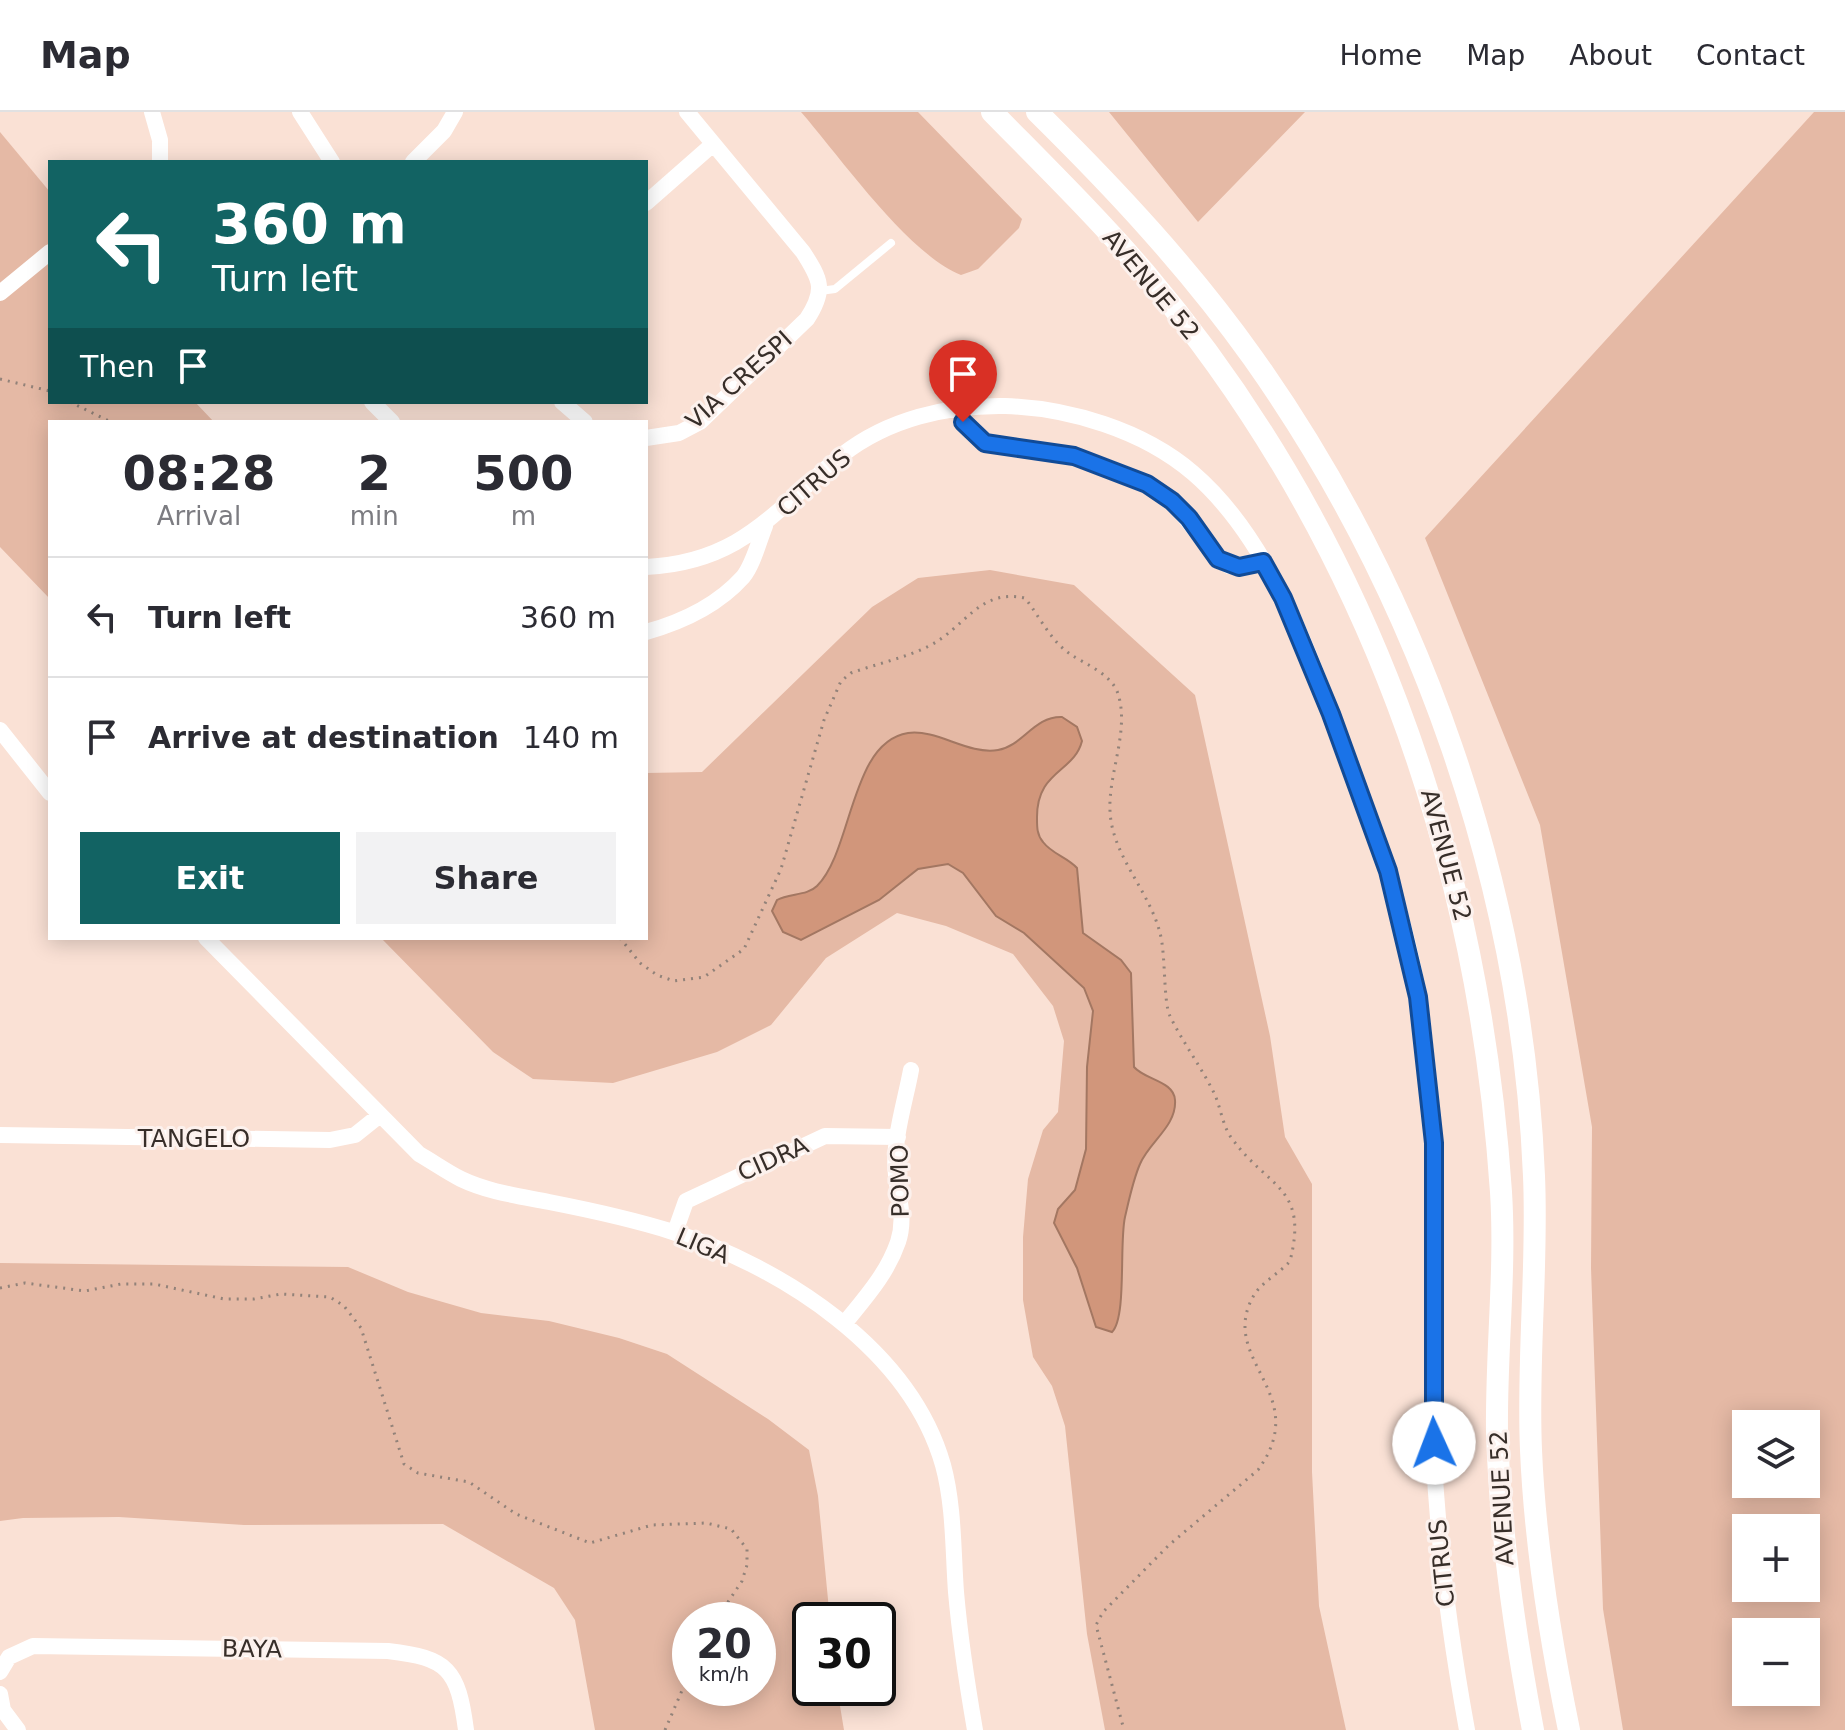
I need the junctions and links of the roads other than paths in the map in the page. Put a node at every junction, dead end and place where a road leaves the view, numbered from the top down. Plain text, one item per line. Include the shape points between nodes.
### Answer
1 (152, 112) edge
2 (300, 112) edge
3 (455, 112) edge
4 (687, 112) edge
5 (992, 112) edge
6 (1037, 112) edge
7 (712, 145) junction
8 (160, 160) edge
9 (331, 160) edge
10 (415, 160) edge
11 (648, 201) edge
12 (891, 243) dead end
13 (48, 254) edge
14 (0, 293) edge
15 (819, 296) junction
16 (374, 404) edge
17 (565, 404) edge
18 (960, 408) junction
19 (390, 420) edge
20 (583, 420) edge
21 (648, 438) edge
22 (765, 526) junction
23 (1263, 562) junction
24 (648, 567) edge
25 (648, 631) edge
26 (0, 730) edge
27 (48, 790) edge
28 (208, 940) edge
29 (911, 1070) dead end
30 (380, 1115) junction
31 (0, 1135) edge
32 (898, 1137) junction
33 (675, 1232) junction
34 (844, 1324) junction
35 (0, 1672) edge
36 (0, 1694) edge
37 (18, 1730) edge
38 (466, 1730) edge
39 (975, 1730) edge
40 (1467, 1730) edge
41 (1533, 1730) edge
42 (1569, 1730) edge

1 - 8 street
2 - 9 street
3 - 10 street
4 - 7 street
5 - 41 main road, AVENUE 52 via 1146,275 1252,417 1357,607 1428,784 1473,959 1495,1124 1501,1198 1501,1508 1507,1585
6 - 42 main road, AVENUE 52 via 1113,187 1191,276 1262,372 1367,549 1418,657 1458,769 1492,882 1513,983 1525,1079 1535,1233 1531,1449 1540,1555
7 - 11 street
7 - 15 street via 803,252 818,275
12 - 15 lane
13 - 14 street
15 - 21 street, VIA CRESPI via 807,319 700,422 679,433
16 - 19 street
17 - 20 street
18 - 22 street, CITRUS via 889,427 845,453
18 - 23 street, CITRUS via 1007,406 1081,417 1142,440 1192,472 1242,525
18 - 23 street via 963,422 985,443 1074,456 1123,474 1172,501 1218,559 1239,567
22 - 24 street, CITRUS via 716,552
22 - 25 street via 744,576 681,622
23 - 40 street, CITRUS via 1337,728 1388,871 1418,997 1434,1143 1437,1528
26 - 27 street
28 - 30 street, LIGA
29 - 32 street, POMO
30 - 31 street, TANGELO via 355,1135 330,1140
30 - 33 street, LIGA via 419,1154 462,1179 501,1194
32 - 33 street, CIDRA via 825,1136 686,1201
32 - 34 street, POMO via 896,1175 903,1204 899,1239 882,1277
33 - 34 street, LIGA via 760,1271
34 - 39 street, LIGA via 910,1393 944,1468
35 - 38 street, BAYA via 9,1657 33,1646 427,1655 452,1674
36 - 37 street via 3,1710

